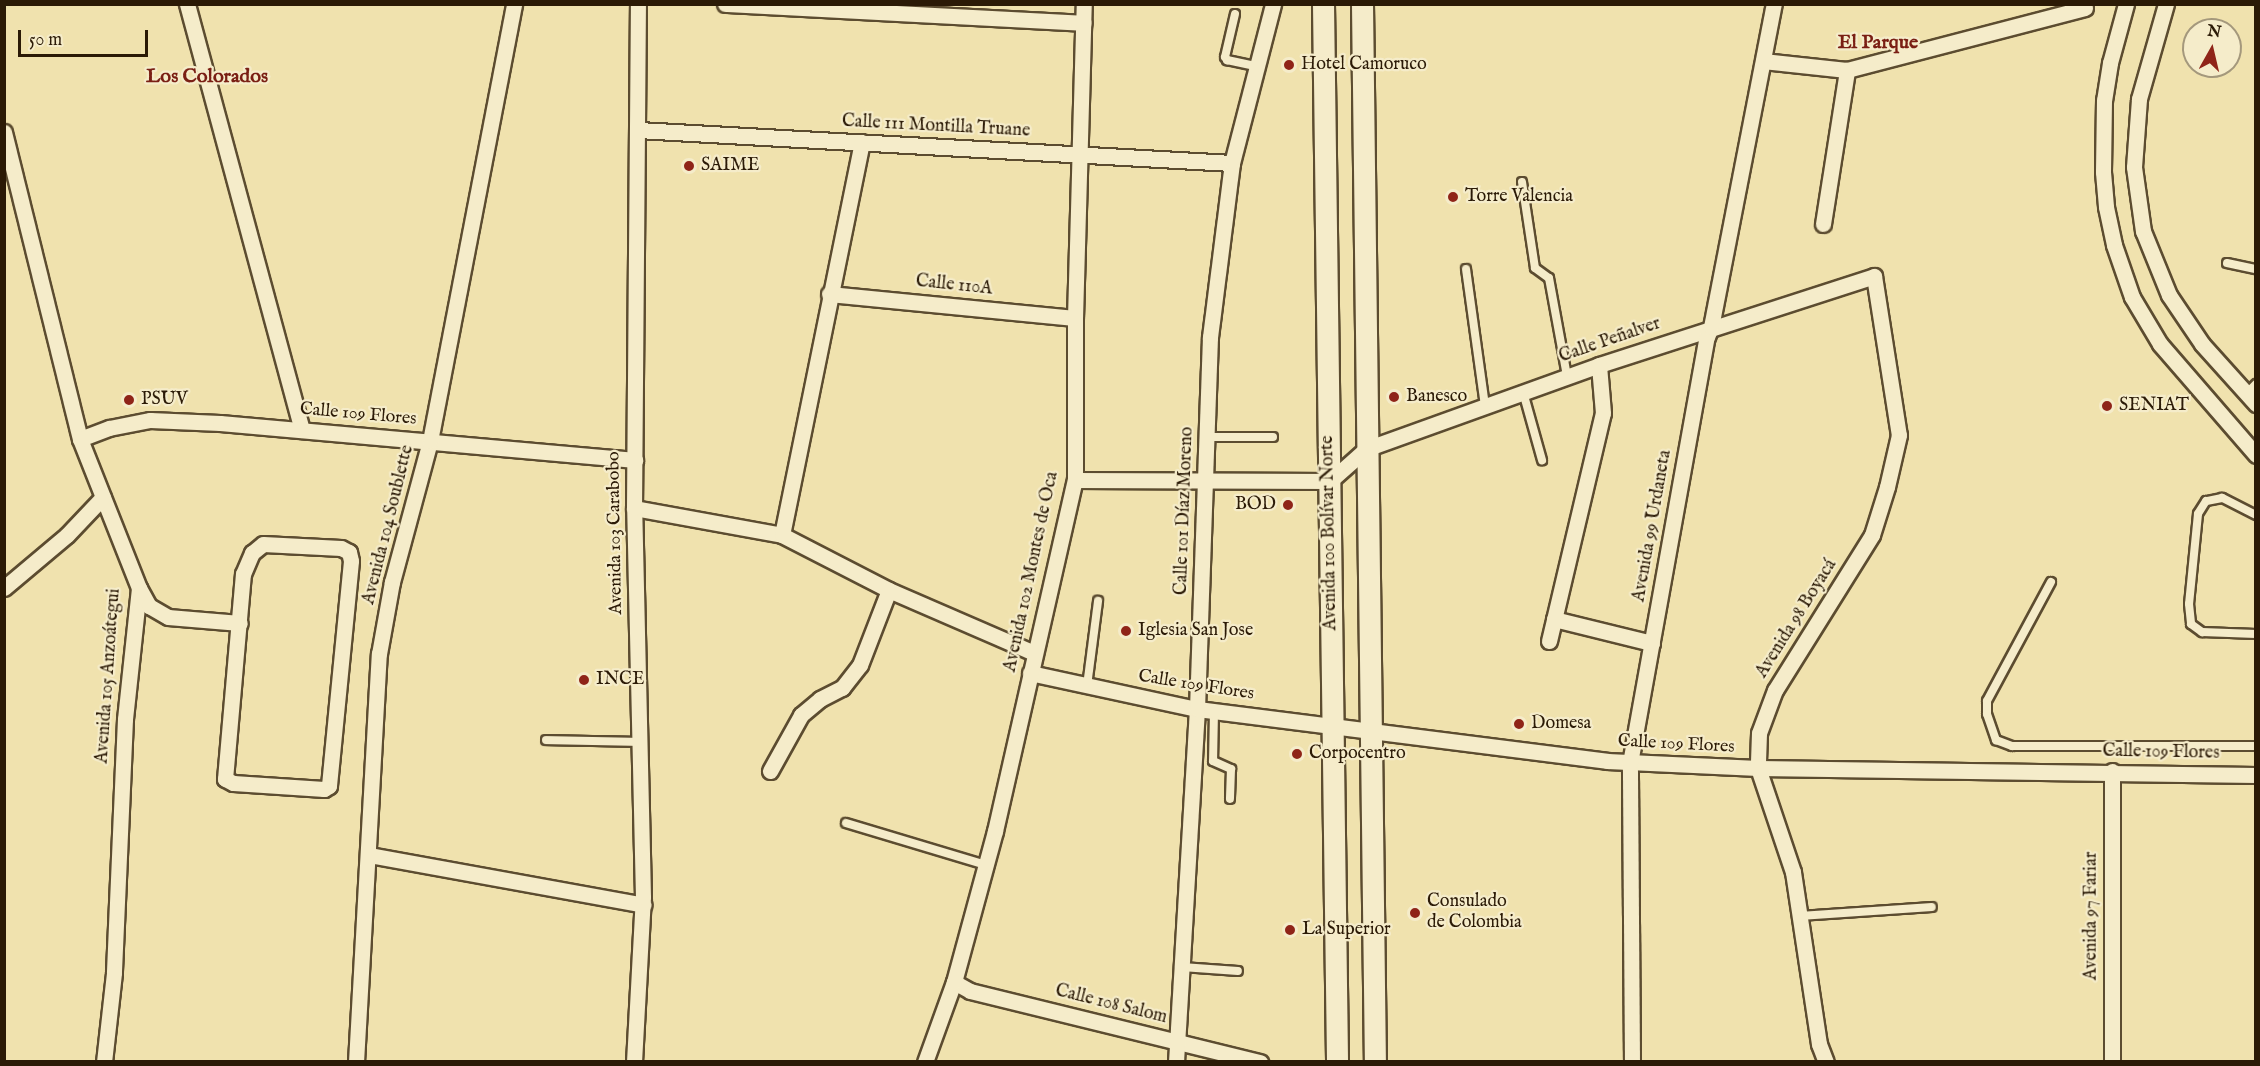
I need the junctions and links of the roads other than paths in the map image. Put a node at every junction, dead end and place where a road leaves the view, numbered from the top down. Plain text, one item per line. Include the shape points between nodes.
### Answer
1 (187, 4) edge
2 (514, 4) edge
3 (639, 4) edge
4 (725, 4) edge
5 (1084, 4) edge
6 (1273, 4) edge
7 (1323, 4) edge
8 (1362, 4) edge
9 (1774, 4) edge
10 (2126, 4) edge
11 (2166, 4) edge
12 (2085, 8) dead end
13 (1235, 14) dead end
14 (1083, 23) junction
15 (1763, 61) junction
16 (1256, 66) junction
17 (1847, 70) junction
18 (638, 130) junction
19 (4, 132) edge
20 (862, 142) junction
21 (1079, 154) junction
22 (1232, 163) junction
23 (1522, 182) dead end
24 (1823, 224) dead end
25 (2227, 263) dead end
26 (1466, 269) dead end
27 (2256, 269) edge
28 (1868, 276) joint
29 (829, 294) junction
30 (1075, 318) junction
31 (1711, 327) junction
32 (1599, 364) junction
33 (1568, 376) junction
34 (1523, 392) junction
35 (2252, 394) edge
36 (1485, 406) junction
37 (302, 430) junction
38 (1207, 437) junction
39 (1273, 437) dead end
40 (80, 439) junction
41 (430, 441) junction
42 (1366, 449) junction
43 (2256, 455) edge
44 (635, 460) junction
45 (1542, 460) dead end
46 (1075, 480) junction
47 (1329, 481) junction
48 (1206, 482) junction
49 (103, 497) junction
50 (634, 508) junction
51 (2256, 514) edge
52 (782, 535) junction
53 (2051, 582) dead end
54 (4, 588) edge
55 (139, 588) junction
56 (889, 590) junction
57 (1098, 601) dead end
58 (1554, 619) junction
59 (240, 623) junction
60 (2256, 634) edge
61 (1549, 641) dead end
62 (1652, 643) junction
63 (1034, 653) junction
64 (1030, 673) junction
65 (1087, 686) junction
66 (1197, 709) junction
67 (1214, 711) junction
68 (1333, 724) junction
69 (1371, 730) junction
70 (546, 740) dead end
71 (639, 742) junction
72 (2256, 746) edge
73 (1630, 763) junction
74 (1758, 768) junction
75 (770, 771) dead end
76 (2112, 771) junction
77 (2256, 775) edge
78 (1230, 799) dead end
79 (846, 823) dead end
80 (369, 855) junction
81 (986, 865) junction
82 (643, 904) junction
83 (1932, 907) dead end
84 (1800, 916) junction
85 (1182, 967) junction
86 (1238, 971) dead end
87 (954, 982) junction
88 (1178, 1042) junction
89 (104, 1062) edge
90 (356, 1062) edge
91 (634, 1062) edge
92 (925, 1062) edge
93 (1176, 1062) edge
94 (1260, 1062) edge
95 (1336, 1062) edge
96 (1375, 1062) edge
97 (1632, 1062) edge
98 (1826, 1062) edge
99 (2112, 1062) edge

1 - 37 street
2 - 41 street, Avenida 104 Soublette
3 - 18 street, Avenida 103 Carabobo
4 - 14 street
5 - 14 street, Avenida 102 Montes de Oca
6 - 16 street, Calle 101 Díaz Moreno
7 - 47 main road, Avenida 100 Bolívar Norte
8 - 42 main road, Avenida 100 Bolívar Norte
9 - 15 street, Avenida 99 Urdaneta
10 - 43 street via 2104,100 2103,172 2114,245 2132,297 2160,344
11 - 35 street via 2139,99 2134,167 2143,231 2169,296 2202,344
12 - 17 street
13 - 16 lane via 1225,57
14 - 21 street, Avenida 102 Montes de Oca
15 - 17 street
15 - 31 street, Avenida 99 Urdaneta
16 - 22 street, Calle 101 Díaz Moreno
17 - 24 street
18 - 20 street, Calle 111 Montilla Truane
18 - 44 street, Avenida 103 Carabobo
19 - 40 street, Avenida 105 Anzoátegui
20 - 21 street, Calle 111 Montilla Truane
20 - 29 street
21 - 22 street, Calle 111 Montilla Truane
21 - 30 street, Avenida 102 Montes de Oca
22 - 38 street, Calle 101 Díaz Moreno via 1210,337
23 - 33 lane via 1535,268 1550,278
25 - 27 lane
26 - 36 lane
28 - 31 street, Calle Peñalver
28 - 74 street, Avenida 98 Boyacá via 1876,278 1899,435 1872,535 1775,690 1759,733
29 - 30 street, Calle 110A
29 - 52 street
30 - 46 street, Avenida 102 Montes de Oca
31 - 32 street, Calle Peñalver
31 - 62 street, Avenida 99 Urdaneta
32 - 33 street, Calle Peñalver
32 - 58 street via 1603,413
33 - 34 street, Calle Peñalver
34 - 36 street, Calle Peñalver
34 - 45 lane
36 - 42 street, Calle Peñalver
37 - 40 street, Calle 109 Flores via 150,420 109,428
37 - 41 street, Calle 109 Flores
38 - 39 lane
38 - 48 street, Calle 101 Díaz Moreno
40 - 49 street, Avenida 105 Anzoátegui
41 - 44 street, Calle 109 Flores
41 - 80 street, Avenida 104 Soublette via 392,582 379,654
42 - 47 street
42 - 69 main road, Avenida 100 Bolívar Norte
44 - 50 street, Avenida 103 Carabobo
46 - 48 street
46 - 63 street, Avenida 102 Montes de Oca
47 - 48 street
47 - 68 main road, Avenida 100 Bolívar Norte
48 - 66 street, Calle 101 Díaz Moreno
49 - 54 street via 67,535
49 - 55 street, Avenida 105 Anzoátegui
50 - 52 street
50 - 71 street, Avenida 103 Carabobo
51 - 60 lane via 2222,498 2206,501 2198,514 2189,604 2191,624 2202,632
52 - 56 street
53 - 72 lane via 1987,701 1996,740 2012,746
55 - 59 street via 149,606 168,617
55 - 89 street, Avenida 105 Anzoátegui via 125,719 114,973
56 - 63 street
56 - 75 street via 860,665 842,688 801,715
57 - 65 lane
58 - 61 street
58 - 62 street
59 - 59 street via 225,779 233,783 324,789 329,786 349,552 341,548 268,543 258,546 243,574
62 - 73 street, Avenida 99 Urdaneta
63 - 64 street, Avenida 102 Montes de Oca
64 - 65 street, Calle 109 Flores
64 - 81 street, Avenida 102 Montes de Oca
65 - 66 street, Calle 109 Flores
66 - 67 street, Calle 109 Flores
66 - 85 street, Calle 101 Díaz Moreno
67 - 68 street, Calle 109 Flores
67 - 78 lane via 1212,756 1213,761 1231,769
68 - 69 street, Calle 109 Flores
68 - 95 main road, Avenida 100 Bolívar Norte
69 - 73 street, Calle 109 Flores
69 - 96 main road, Avenida 100 Bolívar Norte
70 - 71 lane
71 - 82 street, Avenida 103 Carabobo
73 - 74 street, Calle 109 Flores
73 - 97 street, Avenida 99 Urdaneta
74 - 76 street, Calle 109 Flores
74 - 84 street, Avenida 98 Boyacá via 1793,872
76 - 77 street, Calle 109 Flores
76 - 99 street, Avenida 97 Fariar
79 - 81 lane
80 - 82 street
80 - 90 street, Avenida 104 Soublette
81 - 87 street, Avenida 102 Montes de Oca
82 - 91 street, Avenida 103 Carabobo
83 - 84 lane
84 - 98 street, Avenida 98 Boyacá via 1819,1044
85 - 86 lane
85 - 88 street, Calle 101 Díaz Moreno
87 - 88 street, Calle 108 Salom via 970,991
87 - 92 street, Avenida 102 Montes de Oca
88 - 93 street, Calle 101 Díaz Moreno
88 - 94 street, Calle 108 Salom

